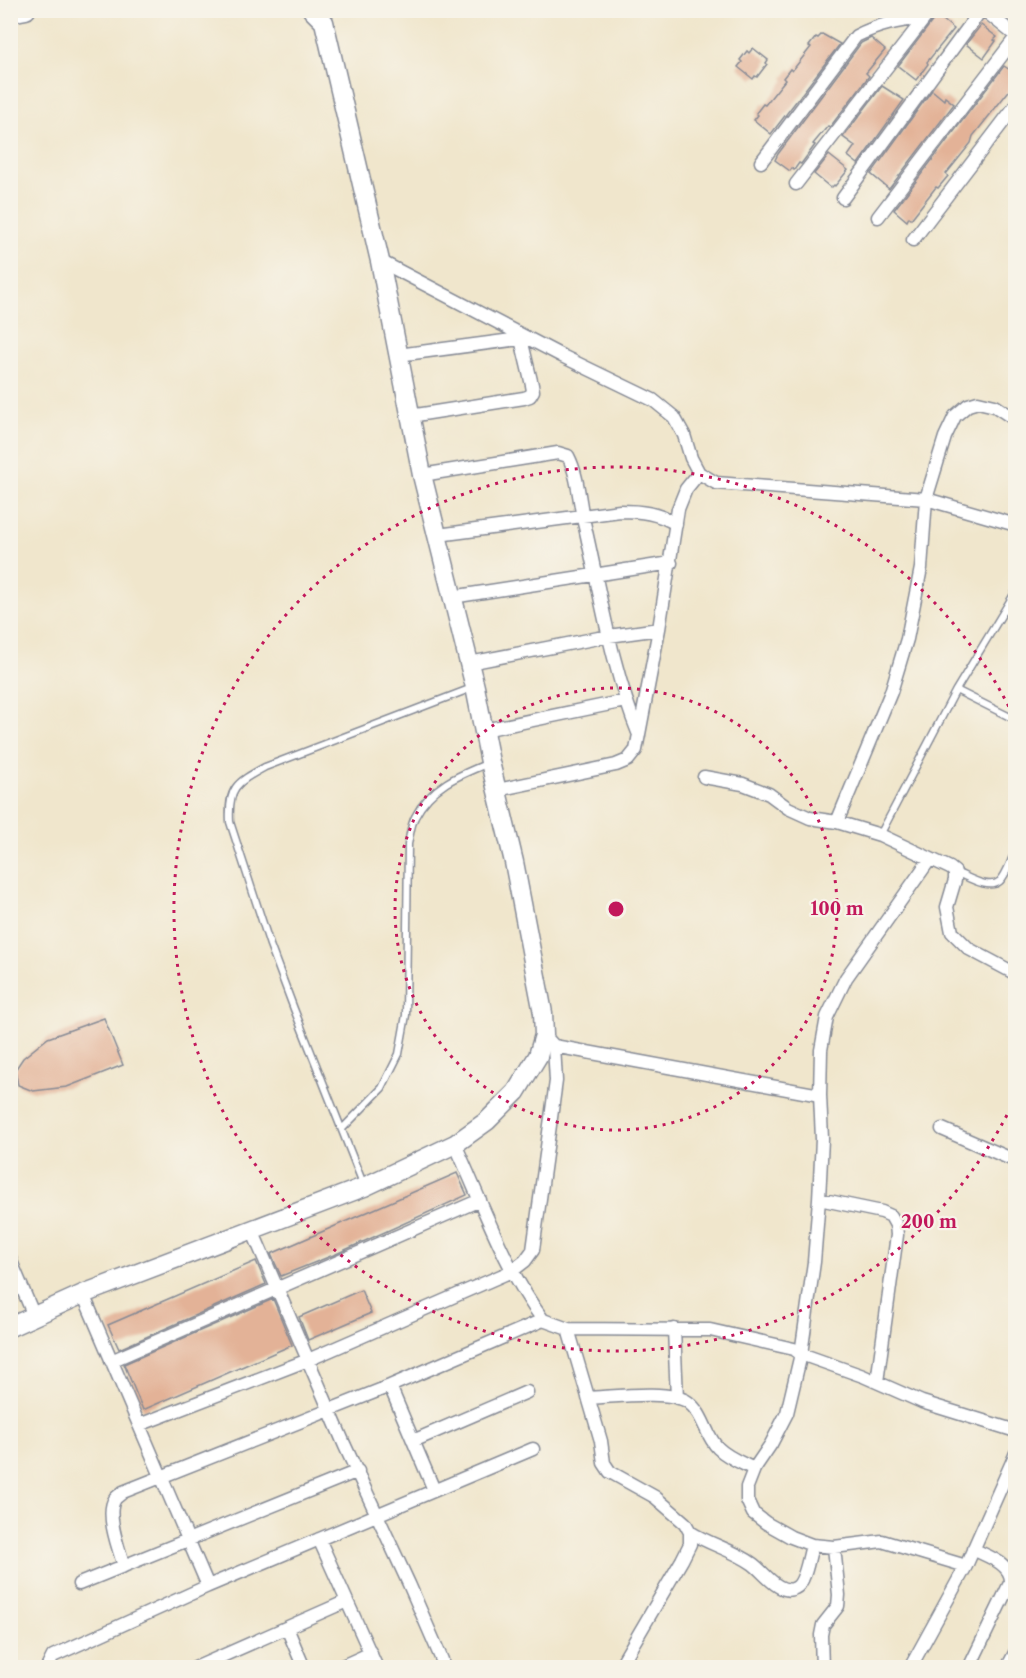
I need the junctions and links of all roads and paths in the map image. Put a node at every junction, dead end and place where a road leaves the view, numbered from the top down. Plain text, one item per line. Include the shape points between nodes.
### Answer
1 (26, 10) edge
2 (982, 10) edge
3 (10, 13) edge
4 (322, 14) edge
5 (927, 14) edge
6 (1016, 36) edge
7 (1016, 105) edge
8 (761, 162) dead end
9 (796, 184) dead end
10 (843, 198) dead end
11 (878, 217) dead end
12 (913, 240) dead end
13 (380, 261) junction
14 (525, 339) junction
15 (398, 355) junction
16 (410, 416) junction
17 (1016, 420) edge
18 (699, 473) junction
19 (423, 475) junction
20 (926, 499) junction
21 (582, 515) junction
22 (676, 524) junction
23 (1016, 525) edge
24 (438, 535) junction
25 (671, 563) junction
26 (596, 575) junction
27 (1016, 591) edge
28 (452, 597) junction
29 (659, 628) junction
30 (609, 636) junction
31 (469, 663) junction
32 (475, 687) junction
33 (956, 690) junction
34 (625, 701) junction
35 (1016, 720) edge
36 (484, 730) junction
37 (639, 735) junction
38 (490, 762) junction
39 (704, 777) dead end
40 (497, 790) junction
41 (837, 822) junction
42 (880, 835) junction
43 (1016, 851) edge
44 (930, 859) junction
45 (955, 872) junction
46 (1016, 974) edge
47 (549, 1041) junction
48 (820, 1095) junction
49 (342, 1129) junction
50 (942, 1129) dead end
51 (455, 1144) junction
52 (1016, 1161) edge
53 (364, 1187) junction
54 (819, 1199) junction
55 (480, 1200) junction
56 (252, 1230) junction
57 (10, 1259) edge
58 (512, 1270) junction
59 (279, 1288) junction
60 (83, 1294) junction
61 (34, 1316) junction
62 (543, 1320) junction
63 (10, 1327) edge
64 (568, 1329) junction
65 (674, 1329) junction
66 (801, 1354) junction
67 (308, 1360) junction
68 (111, 1361) junction
69 (877, 1382) junction
70 (390, 1386) junction
71 (527, 1392) dead end
72 (588, 1398) junction
73 (677, 1398) junction
74 (330, 1410) junction
75 (139, 1425) junction
76 (1016, 1431) edge
77 (413, 1440) junction
78 (533, 1449) dead end
79 (1016, 1453) edge
80 (754, 1469) junction
81 (358, 1471) junction
82 (161, 1478) junction
83 (434, 1490) junction
84 (377, 1514) junction
85 (690, 1532) junction
86 (188, 1539) junction
87 (319, 1539) junction
88 (812, 1545) junction
89 (834, 1547) junction
90 (973, 1550) junction
91 (123, 1566) junction
92 (966, 1566) junction
93 (79, 1584) dead end
94 (208, 1586) junction
95 (347, 1601) junction
96 (287, 1628) junction
97 (1016, 1651) edge
98 (371, 1653) junction
99 (47, 1668) edge
100 (195, 1668) edge
101 (304, 1668) edge
102 (338, 1668) edge
103 (377, 1668) edge
104 (442, 1668) edge
105 (619, 1668) edge
106 (822, 1668) edge
107 (910, 1668) edge
108 (969, 1668) edge
109 (1007, 1668) edge

1 - 3 street
2 - 6 street
2 - 10 street
4 - 13 street
5 - 8 street via 874,27 856,36
5 - 9 street
6 - 11 street
7 - 12 street
13 - 14 street
13 - 15 street
14 - 15 street
14 - 16 street via 533,391 530,396
14 - 18 street via 653,400 674,417
15 - 16 street
16 - 19 street
17 - 20 street via 995,406 978,402 955,416
18 - 20 street via 716,483
18 - 22 street via 686,489
19 - 21 street via 558,453 568,456 573,466
19 - 24 street
20 - 23 street
20 - 41 street via 921,568 907,639 891,692
21 - 22 street via 643,511 664,516
21 - 24 street
21 - 26 street
22 - 25 street
24 - 28 street
25 - 26 street
25 - 29 street
26 - 28 street
26 - 30 street
27 - 33 lane
28 - 31 street
29 - 30 street
29 - 37 street
30 - 31 street
30 - 34 street
31 - 32 street
32 - 36 street
32 - 49 lane via 265,767 233,789 230,822 274,956
33 - 35 lane
33 - 42 lane
34 - 36 street
34 - 37 street
36 - 38 street
37 - 40 street via 636,750 628,760 616,765
38 - 40 street
38 - 49 lane via 451,779 429,796 414,818 408,844 406,1015 399,1054 382,1088
39 - 41 street via 743,784 810,818
40 - 47 street
41 - 42 street
42 - 44 street
43 - 45 lane via 1000,880 992,884
44 - 45 street
44 - 48 street via 846,978 827,1017 821,1050
45 - 46 street via 948,907 952,932 969,949
47 - 48 street
47 - 51 street via 516,1092 487,1122
47 - 58 street via 556,1081 533,1250
48 - 54 street
49 - 53 lane
50 - 52 street
51 - 53 street
51 - 55 street
53 - 56 street
54 - 66 street
54 - 69 street via 882,1212 891,1216 896,1225
55 - 58 street
55 - 59 street
56 - 59 street
56 - 60 street
57 - 61 street
58 - 62 street
58 - 67 street
59 - 67 street
59 - 68 street
60 - 61 street
60 - 68 street
61 - 63 street
62 - 64 street
62 - 70 street
64 - 65 street
64 - 72 street
65 - 66 street via 710,1330
65 - 73 street
66 - 69 street
66 - 80 street via 787,1413
67 - 74 street
67 - 75 street
68 - 75 street
69 - 76 street via 922,1402
70 - 74 street
70 - 77 street
71 - 77 street
72 - 73 street
72 - 85 street via 604,1463 610,1472 655,1497
73 - 80 street via 687,1401 700,1414 717,1447
74 - 81 street
74 - 82 street
75 - 82 street
77 - 83 street
78 - 83 street
79 - 90 street
80 - 88 street via 747,1487 753,1513 774,1528
81 - 84 street
81 - 86 street
82 - 86 street
82 - 91 street via 114,1499 112,1522
83 - 84 street
84 - 87 street
84 - 104 street via 442,1660
85 - 88 street via 745,1560 783,1590 793,1590 802,1581
85 - 105 street via 690,1544 682,1560
86 - 91 street
86 - 94 street
87 - 94 street
87 - 95 street
88 - 89 street
89 - 92 street via 882,1541
89 - 106 street via 838,1606 821,1635
90 - 92 street
90 - 108 street via 1005,1566 1011,1581
91 - 93 street
92 - 107 street
94 - 99 street via 53,1656
95 - 96 street
95 - 98 street
96 - 100 street
96 - 101 street
97 - 109 street
98 - 102 street
98 - 103 street

